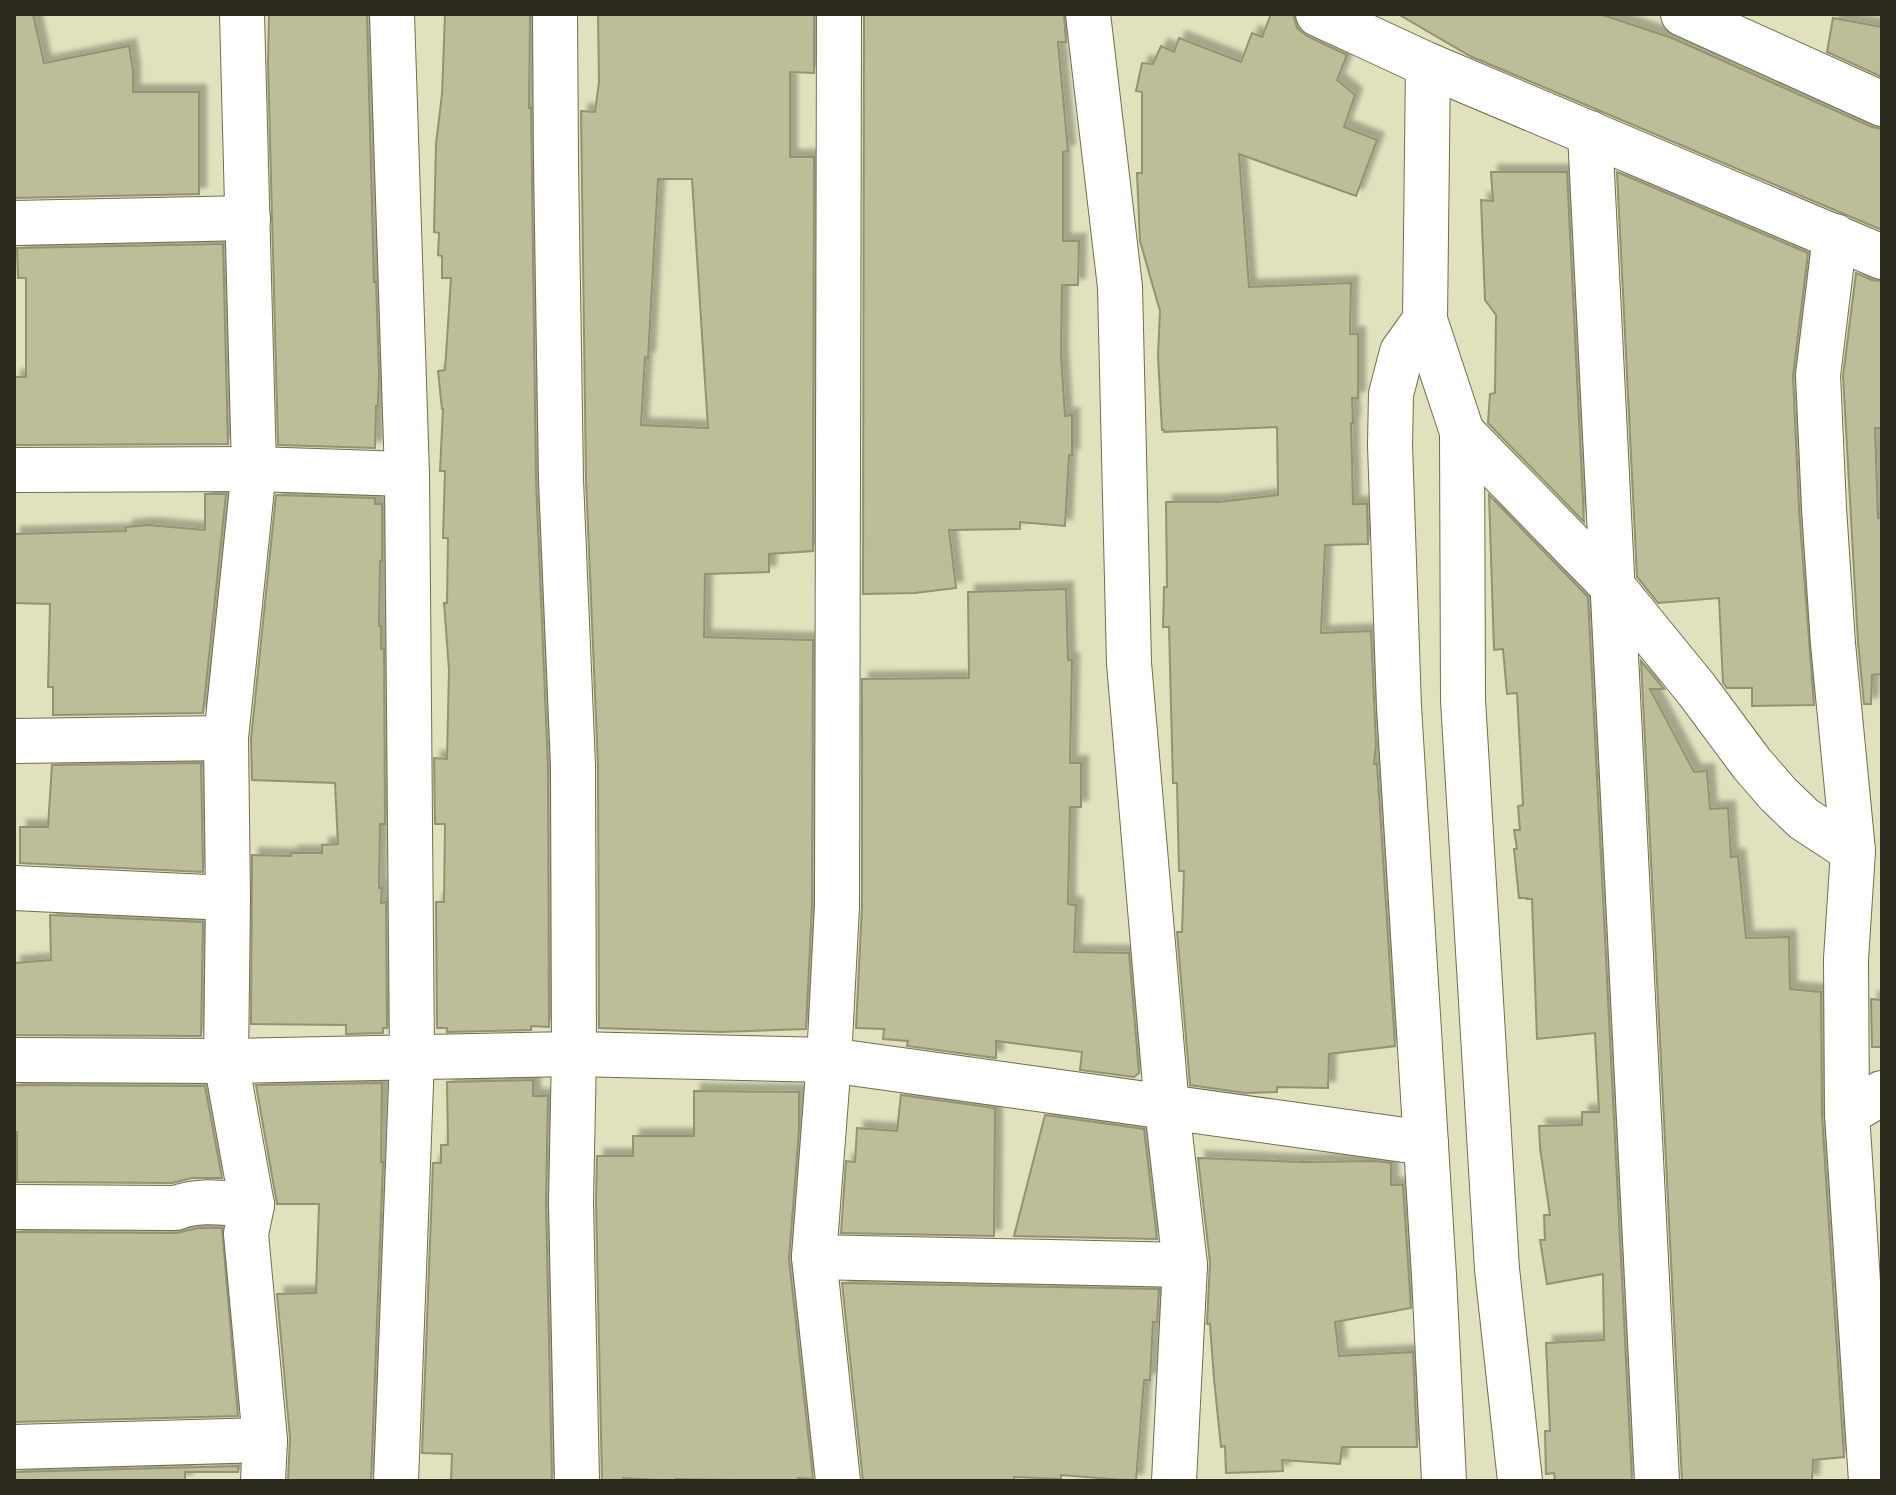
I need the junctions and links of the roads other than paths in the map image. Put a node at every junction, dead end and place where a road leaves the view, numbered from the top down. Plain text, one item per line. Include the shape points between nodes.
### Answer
1 (242, 14) edge
2 (392, 14) edge
3 (555, 14) edge
4 (839, 14) edge
5 (1088, 14) edge
6 (1318, 14) edge
7 (1683, 14) edge
8 (1408, 43) edge
9 (1882, 104) edge
10 (1590, 133) junction
11 (248, 218) junction
12 (14, 223) edge
13 (1835, 236) junction
14 (1882, 257) edge
15 (1425, 320) junction
16 (1462, 432) junction
17 (254, 469) junction
18 (14, 470) edge
19 (407, 474) junction
20 (1613, 587) junction
21 (226, 738) junction
22 (14, 741) edge
23 (1853, 851) junction
24 (14, 888) edge
25 (228, 898) junction
26 (1864, 964) edge
27 (574, 1054) junction
28 (412, 1058) junction
29 (14, 1060) edge
30 (829, 1060) junction
31 (226, 1061) junction
32 (1865, 1104) edge
33 (1167, 1108) junction
34 (1426, 1143) junction
35 (252, 1205) junction
36 (14, 1207) edge
37 (814, 1257) junction
38 (1185, 1265) junction
39 (14, 1447) edge
40 (264, 1460) edge
41 (396, 1481) edge
42 (577, 1481) edge
43 (838, 1481) edge
44 (1174, 1481) edge
45 (1444, 1481) edge
46 (1520, 1481) edge
47 (1657, 1481) edge
48 (1871, 1481) edge

1 - 11 street
2 - 19 street
3 - 27 street via 561,480 573,766
4 - 30 street via 837,906
5 - 33 street via 1120,287 1129,663
6 - 8 street
7 - 9 street
8 - 10 street
8 - 15 street
10 - 13 street
10 - 20 street
11 - 12 street
11 - 17 street
13 - 14 street
13 - 23 street via 1818,375 1833,644
15 - 16 street
15 - 34 street via 1402,352 1391,394 1390,445 1399,707
16 - 20 street
16 - 46 street via 1463,700 1497,1269
17 - 18 street
17 - 19 street
17 - 21 street
19 - 28 street
20 - 23 street via 1778,794 1804,819
20 - 47 street
21 - 22 street
21 - 25 street
23 - 26 street
24 - 25 street
25 - 31 street
26 - 32 street
27 - 28 street
27 - 30 street
27 - 42 street via 571,1202
28 - 31 street
28 - 41 street
29 - 31 street
30 - 33 street
30 - 37 street
31 - 35 street
32 - 48 street
33 - 34 street
33 - 38 street
34 - 45 street
35 - 36 street
35 - 40 street via 246,1234
37 - 38 street
37 - 43 street
38 - 44 street
39 - 40 street

